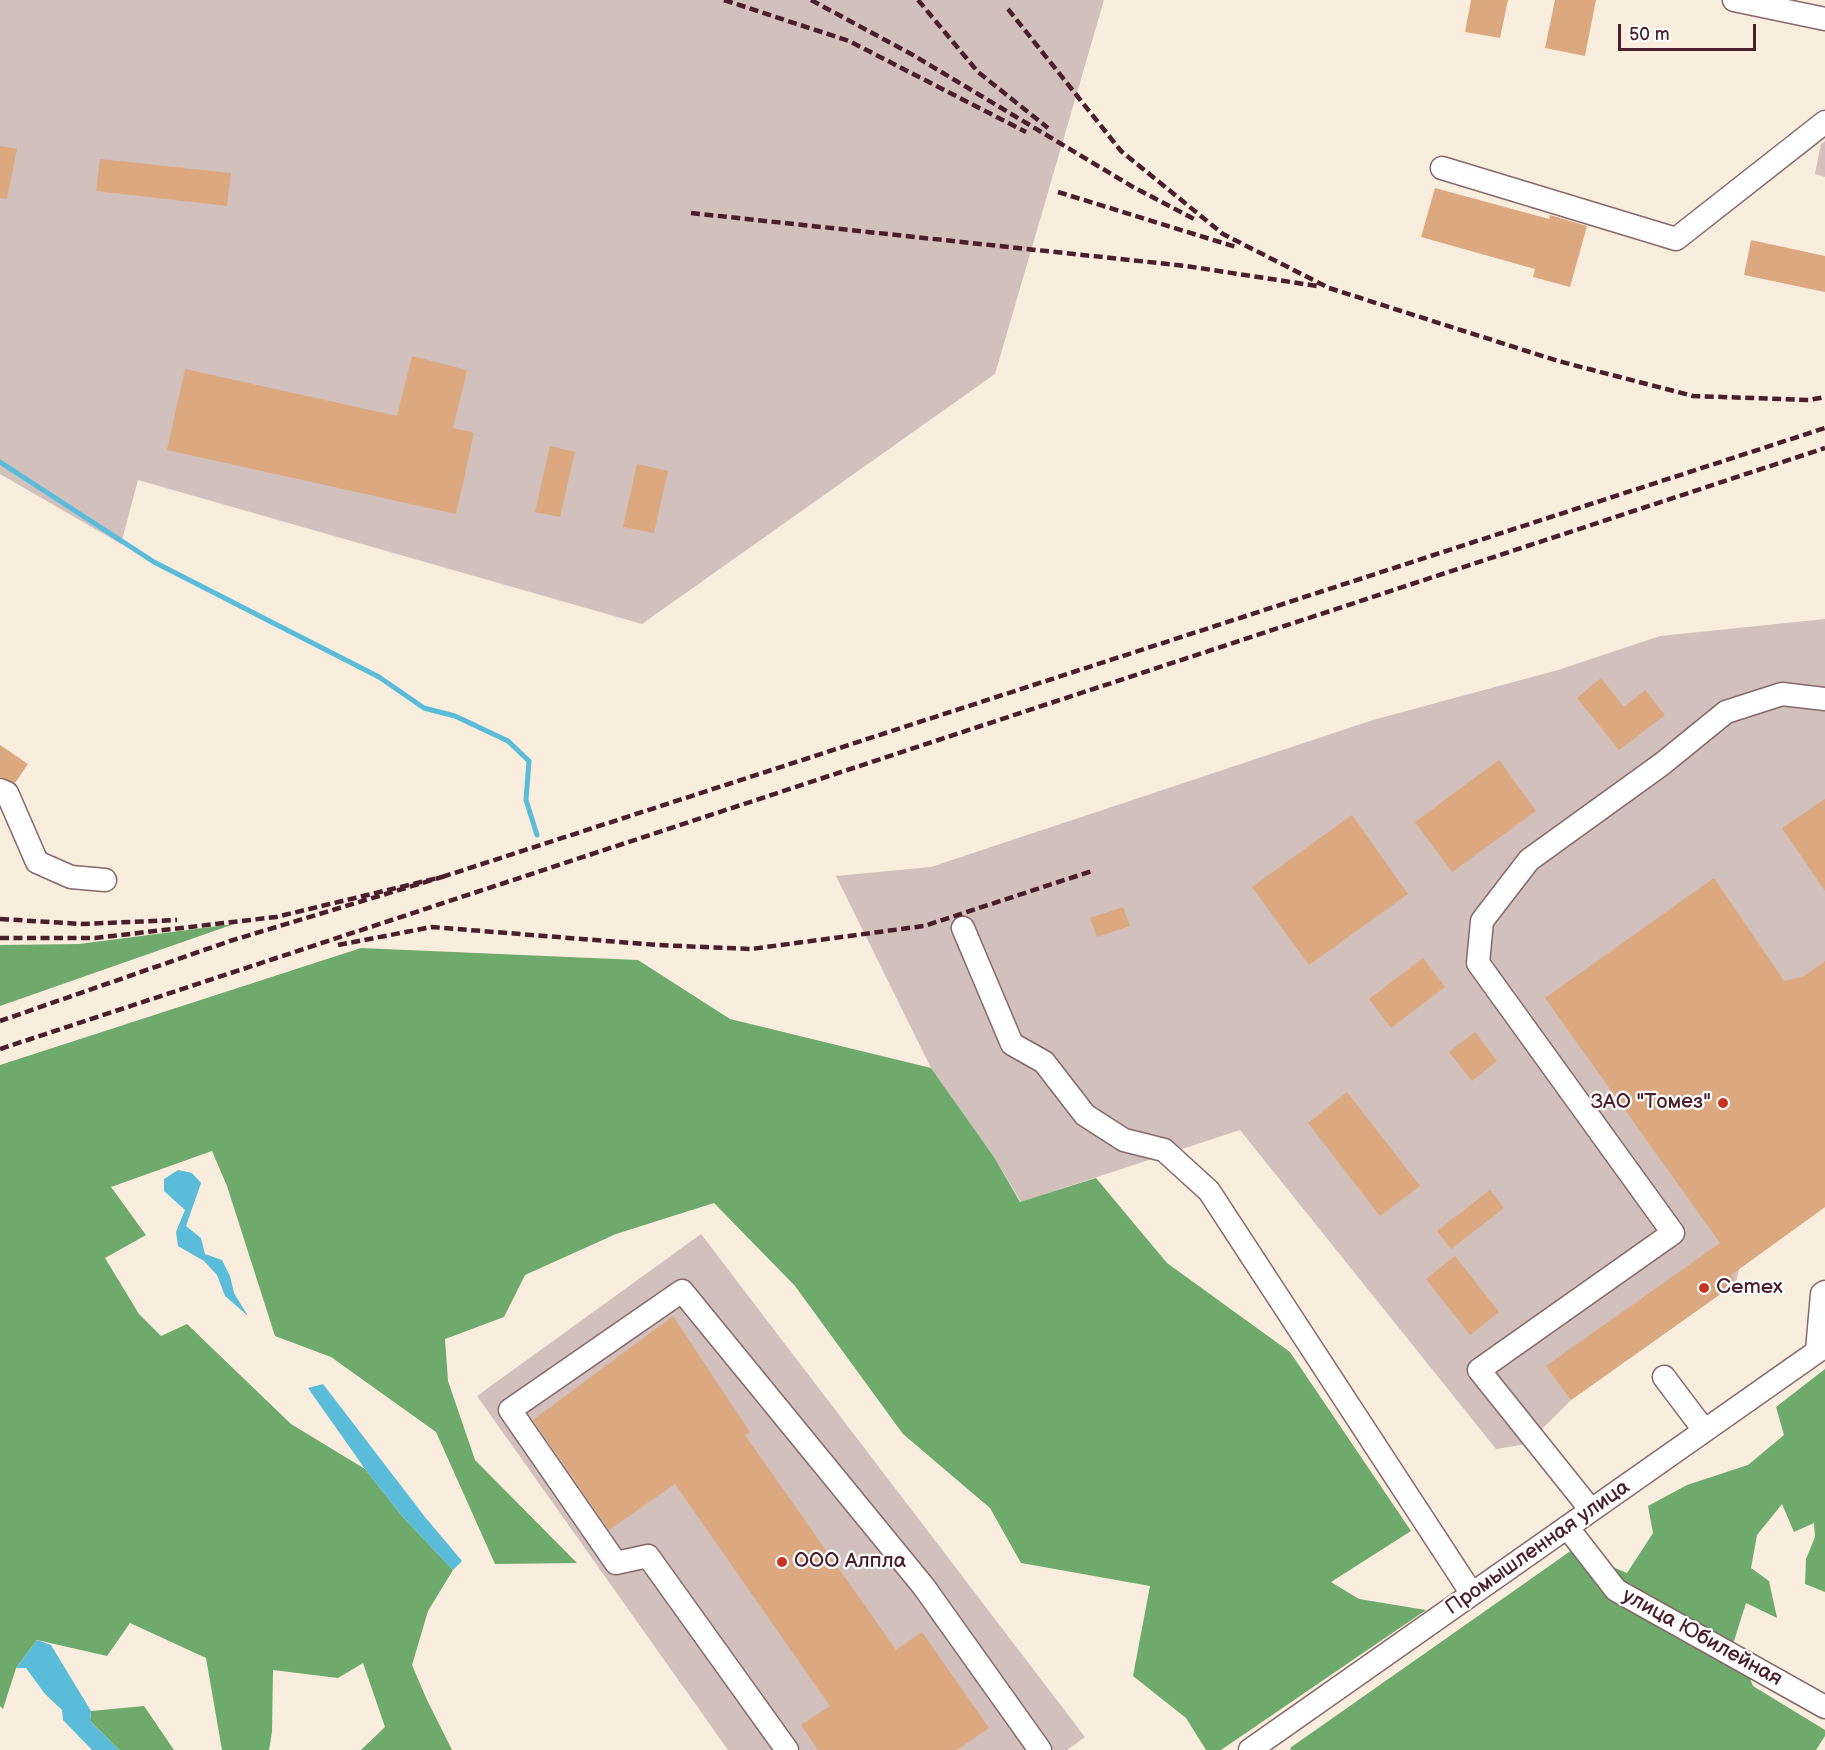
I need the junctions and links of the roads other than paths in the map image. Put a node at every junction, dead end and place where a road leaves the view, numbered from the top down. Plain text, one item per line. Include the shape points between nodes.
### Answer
1 (1734, 0) edge
2 (1825, 19) edge
3 (1825, 122) edge
4 (1442, 168) dead end
5 (1825, 699) edge
6 (0, 790) edge
7 (105, 880) dead end
8 (963, 928) dead end
9 (1825, 1292) edge
10 (1821, 1348) edge
11 (1664, 1377) dead end
12 (1704, 1430) junction
13 (1591, 1510) junction
14 (1567, 1527) junction
15 (1472, 1594) junction
16 (1825, 1707) edge
17 (787, 1750) edge
18 (1040, 1750) edge
19 (1250, 1750) edge

1 - 2 street
3 - 4 street via 1676,239
5 - 13 street via 1782,694 1726,712 1662,764 1528,860 1482,921 1479,963 1673,1233 1479,1370
6 - 7 street via 7,793 37,862 71,877
8 - 15 street via 1012,1044 1044,1062 1085,1115 1124,1140 1164,1150 1209,1191
9 - 10 street
10 - 12 street, Промышленная улица
11 - 12 street
12 - 13 street, Промышленная улица
13 - 14 street, Промышленная улица
14 - 15 street, Промышленная улица
14 - 16 street, улица Юбилейная via 1616,1590
15 - 19 street, Промышленная улица
17 - 18 street via 648,1556 616,1563 510,1410 682,1291 924,1587

